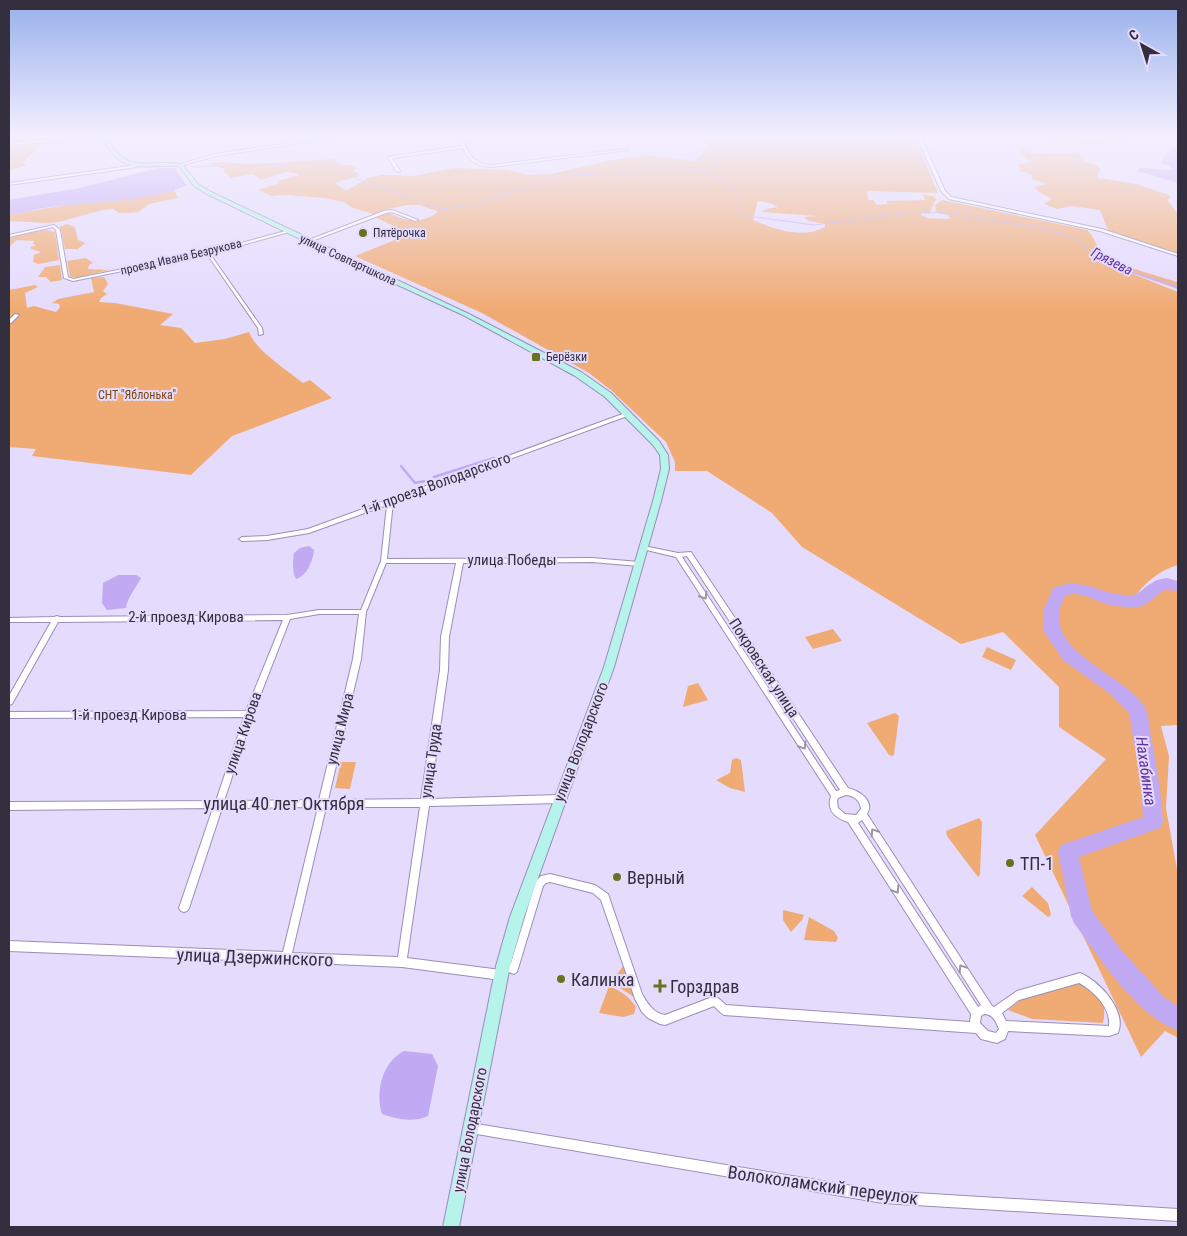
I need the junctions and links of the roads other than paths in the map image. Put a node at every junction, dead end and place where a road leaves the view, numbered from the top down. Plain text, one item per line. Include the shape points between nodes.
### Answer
1 (211, 195) edge
2 (947, 195) edge
3 (416, 220) dead end
4 (288, 231) junction
5 (9, 236) edge
6 (308, 241) junction
7 (208, 253) junction
8 (1178, 254) edge
9 (17, 314) dead end
10 (9, 322) edge
11 (261, 334) dead end
12 (504, 334) joint
13 (628, 414) junction
14 (390, 500) junction
15 (242, 539) dead end
16 (644, 548) junction
17 (678, 555) junction
18 (460, 560) junction
19 (384, 561) junction
20 (639, 564) junction
21 (363, 612) junction
22 (287, 617) junction
23 (57, 618) junction
24 (9, 620) edge
25 (9, 702) edge
26 (249, 714) junction
27 (9, 715) edge
28 (846, 791) junction
29 (835, 796) junction
30 (559, 799) junction
31 (322, 802) junction
32 (219, 803) junction
33 (425, 803) junction
34 (9, 806) edge
35 (863, 815) junction
36 (851, 819) junction
37 (184, 908) dead end
38 (9, 946) edge
39 (286, 959) junction
40 (402, 962) junction
41 (502, 971) junction
42 (992, 1011) junction
43 (976, 1013) junction
44 (1003, 1026) junction
45 (978, 1028) junction
46 (471, 1128) junction
47 (1178, 1215) edge
48 (451, 1227) edge

1 - 4 street, улица Совпартшкола
2 - 8 street via 1101,230
3 - 6 street via 392,211 385,212
4 - 6 street, улица Совпартшкола
4 - 7 street, проезд Ивана Безрукова
5 - 7 street, проезд Ивана Безрукова via 54,226 58,230 66,278 72,280
6 - 12 street, улица Совпартшкола
7 - 11 street
9 - 10 street
12 - 13 street, улица Володарского via 591,382
13 - 14 street, 1-й проезд Володарского
13 - 16 street, улица Володарского via 661,449 666,462
14 - 15 street, 1-й проезд Володарского via 309,531
14 - 19 street, улица Мира
16 - 17 street, Покровская улица
16 - 20 street, улица Володарского
17 - 28 street, Покровская улица via 689,554
17 -> 29 street, Покровская улица
18 - 19 street, улица Победы
18 - 20 street, улица Победы via 592,560
18 - 33 street, улица Труда via 446,637
19 - 21 street, улица Мира
20 - 30 street, улица Володарского via 609,667
21 - 22 street, 2-й проезд Кирова via 319,612
21 - 31 street, улица Мира via 357,659
22 - 23 street, 2-й проезд Кирова
22 - 26 street, улица Кирова
23 - 24 street, 2-й проезд Кирова
23 - 25 street
26 - 27 street, 1-й проезд Кирова
26 - 32 street, улица Кирова
28 - 29 street
28 - 35 street, Покровская улица via 862,800
29 - 36 street, Покровская улица via 835,811
30 - 33 street, улица 40 лет Октября
30 - 41 street, улица Володарского via 517,916
31 - 32 street, улица 40 лет Октября
31 - 33 street, улица 40 лет Октября
31 - 39 street, улица Мира
32 - 34 street, улица 40 лет Октября
32 - 37 street, улица Кирова
33 - 40 street, улица Труда
35 - 36 street
42 -> 35 street, Покровская улица
36 -> 43 street, Покровская улица
38 - 39 street, улица Дзержинского
39 - 40 street, улица Дзержинского
40 - 41 street, улица Дзержинского
41 - 45 street via 514,969 539,884 550,878 595,889 605,897 638,996 650,1015 657,1019 665,1020 715,1001 724,1010
41 - 46 street, улица Володарского
42 - 43 street via 984,1009
42 - 44 street, Покровская улица via 1000,1017
42 - 44 street via 1017,996 1080,978 1093,985 1115,1016 1116,1024 1109,1031
43 - 45 street, Покровская улица via 974,1018
44 - 45 street via 997,1038 984,1035
46 - 47 street, Волоколамский переулок via 883,1198
46 - 48 street, улица Володарского

